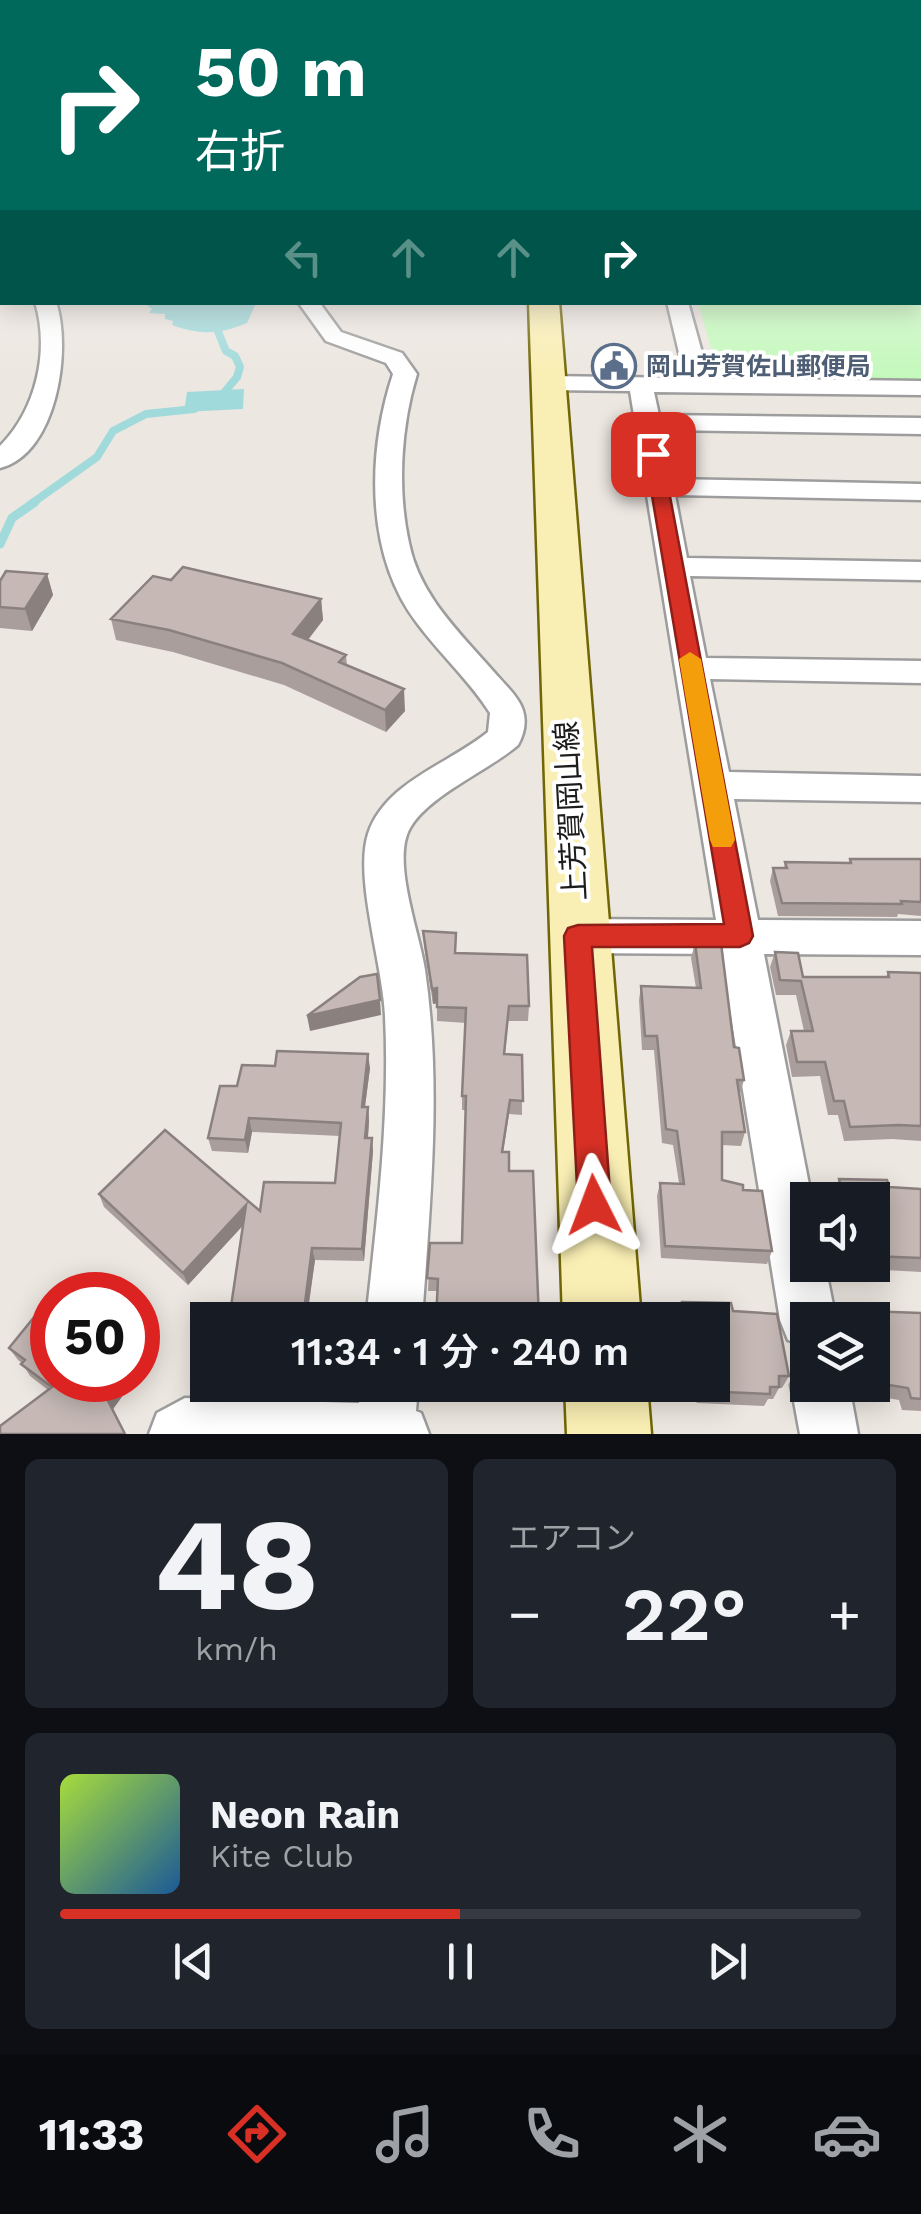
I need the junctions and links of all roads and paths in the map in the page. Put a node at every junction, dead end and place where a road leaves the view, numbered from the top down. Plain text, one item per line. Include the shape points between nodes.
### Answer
1 (46, 305) edge
2 (309, 305) edge
3 (544, 305) edge
4 (677, 305) edge
5 (548, 382) junction
6 (699, 384) junction
7 (921, 388) edge
8 (644, 403) junction
9 (921, 426) edge
10 (0, 460) edge
11 (659, 487) junction
12 (921, 492) edge
13 (674, 567) junction
14 (921, 571) edge
15 (692, 668) junction
16 (921, 672) edge
17 (713, 784) junction
18 (921, 789) edge
19 (578, 936) junction
20 (740, 936) junction
21 (921, 938) edge
22 (396, 1302) edge
23 (601, 1302) edge
24 (805, 1302) edge
25 (388, 1402) edge
26 (607, 1402) edge
27 (823, 1402) edge
28 (178, 1434) edge
29 (385, 1434) edge
30 (400, 1434) edge
31 (609, 1434) edge
32 (829, 1434) edge

1 - 10 street via 51,326 42,406
2 - 22 street via 337,342 394,358 401,366 390,460 398,555 428,616 507,713 505,736 394,820 383,849 411,1050
3 - 5 main road, 上芳賀岡山線
4 - 6 street
5 - 8 street
5 - 19 main road, 上芳賀岡山線
6 - 7 street
6 - 8 street
8 - 9 street
8 - 11 street
11 - 12 street
11 - 13 street
13 - 14 street
13 - 15 street
15 - 16 street
15 - 17 street
17 - 18 street
17 - 20 street
19 - 20 street
19 - 23 main road, 上芳賀岡山線
20 - 21 street
20 - 24 street
25 - 29 street
26 - 31 main road
27 - 32 street
28 - 29 street via 185,1428
29 - 30 street

